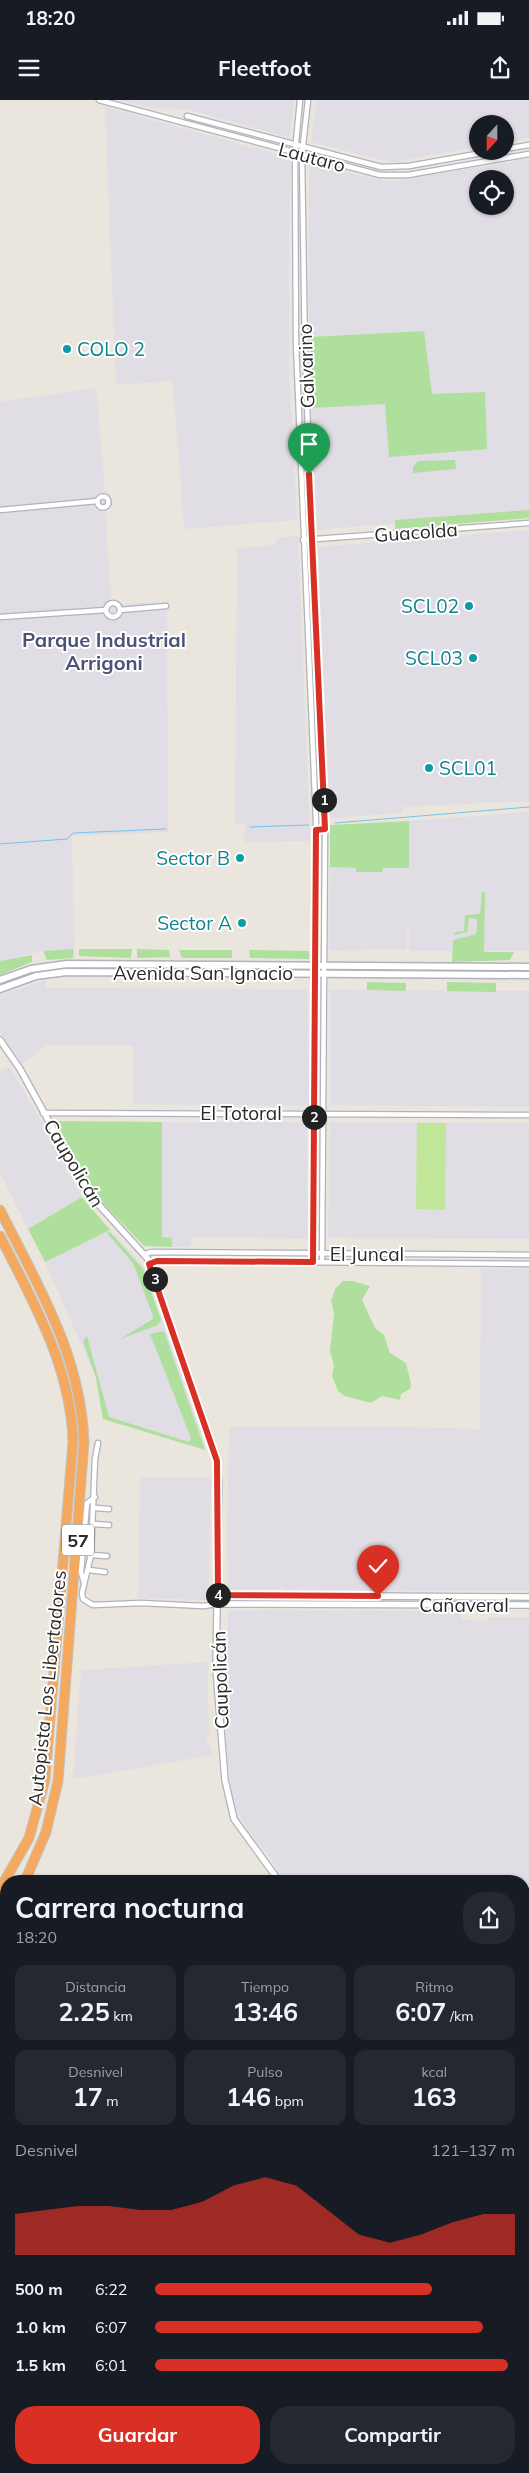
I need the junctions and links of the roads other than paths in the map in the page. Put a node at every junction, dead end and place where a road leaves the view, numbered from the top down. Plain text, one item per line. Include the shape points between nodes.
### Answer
1 (99, 100) edge
2 (300, 100) edge
3 (308, 100) edge
4 (187, 116) dead end
5 (295, 144) junction
6 (529, 145) edge
7 (303, 146) junction
8 (514, 148) edge
9 (295, 152) junction
10 (302, 154) junction
11 (529, 154) edge
12 (469, 155) edge
13 (97, 502) dead end
14 (0, 510) edge
15 (529, 523) edge
16 (303, 540) junction
17 (312, 540) junction
18 (166, 606) dead end
19 (106, 610) junction
20 (120, 610) junction
21 (0, 617) edge
22 (310, 679) junction
23 (319, 680) junction
24 (325, 829) junction
25 (316, 830) junction
26 (93, 964) junction
27 (119, 964) junction
28 (273, 965) junction
29 (316, 965) junction
30 (324, 966) junction
31 (422, 966) junction
32 (529, 967) edge
33 (93, 972) junction
34 (119, 973) junction
35 (273, 974) junction
36 (316, 974) junction
37 (324, 974) junction
38 (421, 975) junction
39 (529, 975) edge
40 (0, 980) edge
41 (0, 988) edge
42 (0, 1040) edge
43 (43, 1113) junction
44 (314, 1114) junction
45 (323, 1114) junction
46 (529, 1115) edge
47 (0, 1210) edge
48 (0, 1236) edge
49 (314, 1253) junction
50 (145, 1254) junction
51 (322, 1254) junction
52 (529, 1255) edge
53 (313, 1262) junction
54 (322, 1262) junction
55 (149, 1264) junction
56 (529, 1264) edge
57 (98, 1443) dead end
58 (95, 1497) junction
59 (94, 1508) junction
60 (109, 1509) dead end
61 (94, 1524) junction
62 (109, 1525) dead end
63 (92, 1555) junction
64 (107, 1556) dead end
65 (89, 1570) junction
66 (105, 1572) dead end
67 (84, 1583) junction
68 (218, 1595) junction
69 (529, 1597) edge
70 (218, 1604) junction
71 (529, 1605) edge
72 (8, 1875) edge
73 (28, 1875) edge
74 (276, 1875) edge

1 - 9 street, Lautaro
2 - 5 street, Galvarino
3 - 7 street, Galvarino
4 - 5 street, Lautaro
5 - 7 street, Lautaro
5 - 9 street, Galvarino
6 - 8 street
7 - 10 street, Galvarino
7 - 12 street, Lautaro via 388,168
9 - 10 street, Lautaro
9 - 16 street, Galvarino via 296,344
10 - 11 street, Lautaro via 393,176
10 - 17 street, Galvarino via 304,358
13 - 14 street
15 - 17 street, Guacolda
16 - 17 street, Guacolda
16 - 22 street, Galvarino
17 - 23 street, Galvarino
18 - 20 street
19 - 20 street via 113,603
19 - 20 street via 113,617
19 - 21 street
22 - 23 street
22 - 25 street, Galvarino
23 - 24 street, Galvarino
24 - 25 street
24 - 30 street, Galvarino
25 - 29 street, Galvarino
26 - 27 main road, Avenida San Ignacio
26 - 33 main road
26 - 40 main road, Avenida San Ignacio via 47,966
27 - 28 main road, Avenida San Ignacio
27 - 34 main road via 116,968
28 - 29 main road, Avenida San Ignacio
28 - 35 main road
29 - 30 main road, Avenida San Ignacio
29 - 36 street, Galvarino
30 - 31 main road, Avenida San Ignacio
30 - 37 street, Galvarino
31 - 32 main road, Avenida San Ignacio
31 - 38 main road
33 - 34 main road, Avenida San Ignacio
33 - 41 main road, Avenida San Ignacio via 42,975
34 - 35 main road, Avenida San Ignacio
35 - 36 main road, Avenida San Ignacio
36 - 37 main road, Avenida San Ignacio
36 - 44 street, Galvarino
37 - 38 main road, Avenida San Ignacio
37 - 45 street, Galvarino
38 - 39 main road, Avenida San Ignacio
42 - 43 street, Caupolicán via 20,1069
43 - 44 street, El Totoral
43 - 50 street, Caupolicán via 89,1194
44 - 45 street, El Totoral
44 - 49 street, Galvarino
45 - 46 street, El Totoral
45 - 51 street, Galvarino
47 - 73 highway, Autopista Los Libertadores / 57 via 69,1354 81,1402 84,1442 58,1781 46,1832
48 - 72 highway, Autopista Los Libertadores / 57 via 58,1357 69,1396 73,1442 45,1780 29,1838
49 - 50 street, El Juncal
49 - 51 street, El Juncal
49 - 53 street, Galvarino
50 - 55 street, Caupolicán
51 - 52 street, El Juncal
51 - 54 street, Galvarino
53 - 54 street, El Juncal
53 - 55 street, El Juncal via 157,1261
54 - 56 street, El Juncal
55 - 68 street, Caupolicán via 217,1461
57 - 58 street
58 - 59 street
58 - 67 street via 87,1503 81,1572
59 - 60 street
59 - 61 street
61 - 62 street
61 - 63 street
63 - 64 street
63 - 65 street
65 - 66 street
65 - 67 street
67 - 70 street via 83,1598 93,1605
68 - 69 street, Cañaveral
68 - 70 street, Caupolicán
70 - 71 street, Cañaveral
70 - 74 street, Caupolicán via 217,1677 228,1799 240,1830

